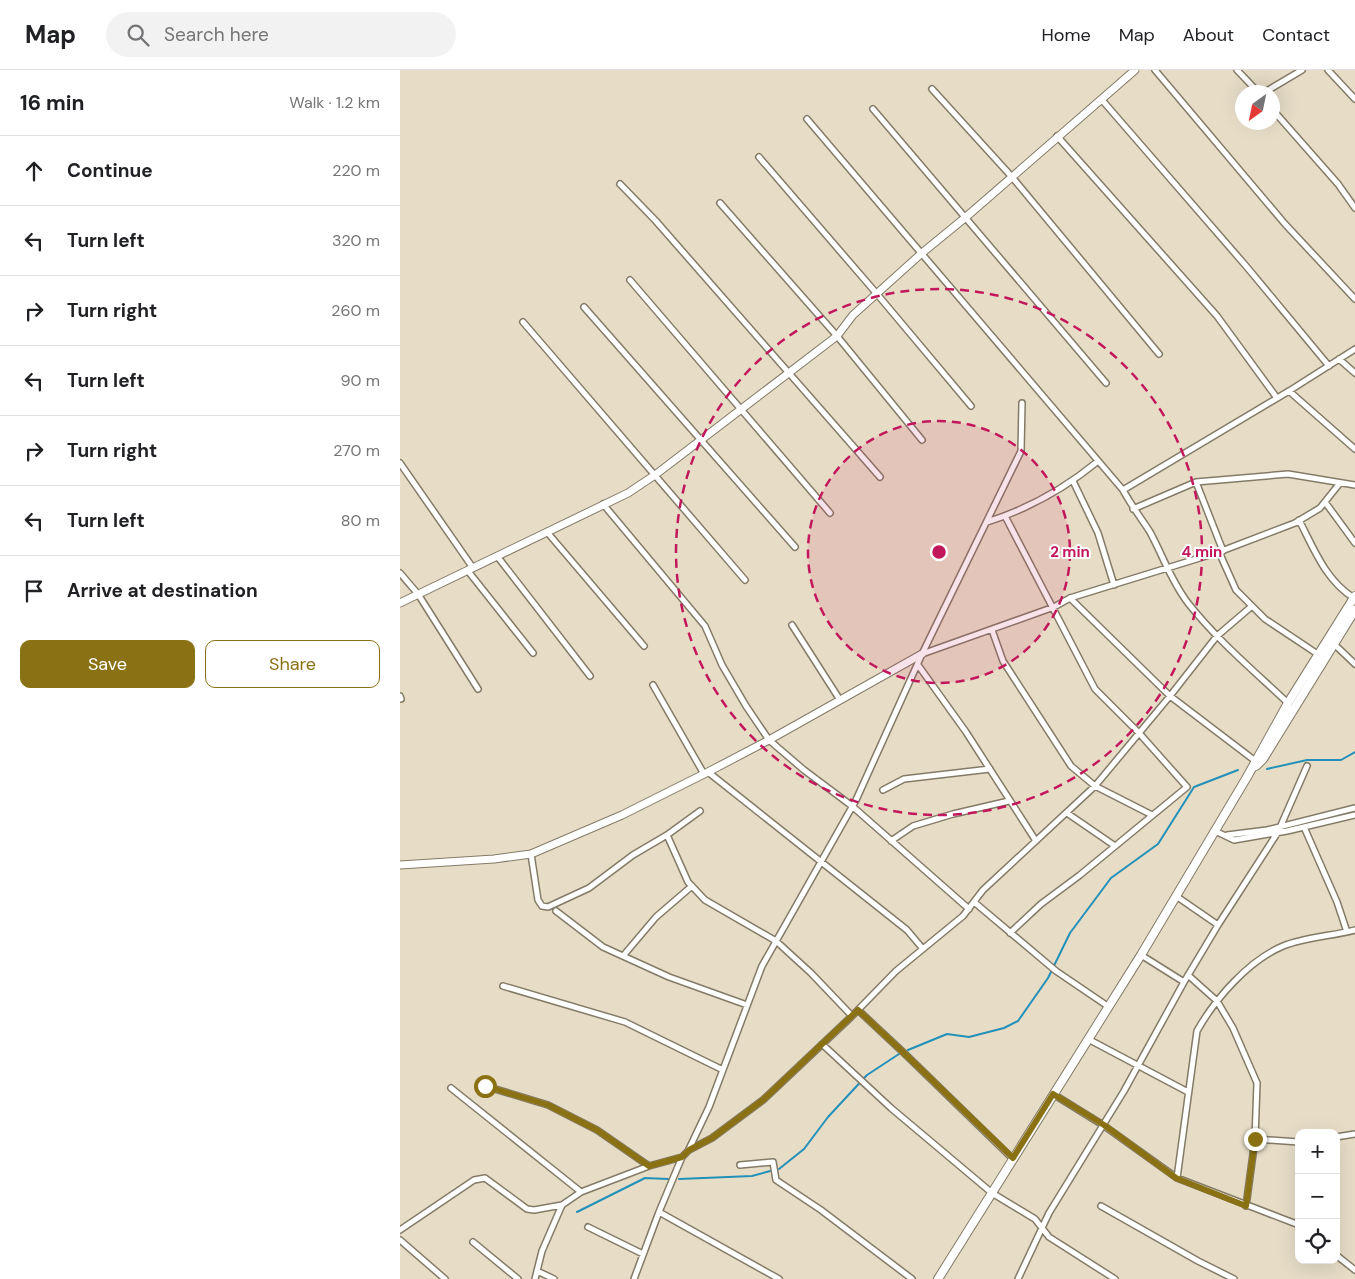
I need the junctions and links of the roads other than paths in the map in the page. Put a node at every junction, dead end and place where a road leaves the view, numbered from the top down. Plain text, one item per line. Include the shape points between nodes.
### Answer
1 (1136, 70) edge
2 (1155, 70) edge
3 (1238, 70) edge
4 (1302, 70) edge
5 (1328, 70) edge
6 (1252, 85) edge
7 (1277, 85) edge
8 (932, 89) dead end
9 (1355, 99) edge
10 (1102, 100) junction
11 (873, 109) dead end
12 (1280, 118) edge
13 (807, 119) dead end
14 (1058, 136) junction
15 (759, 157) dead end
16 (1012, 177) junction
17 (620, 184) dead end
18 (720, 203) dead end
19 (1355, 208) edge
20 (966, 217) junction
21 (922, 253) junction
22 (630, 280) dead end
23 (877, 294) junction
24 (1355, 299) edge
25 (584, 308) dead end
26 (523, 322) dead end
27 (837, 336) junction
28 (1355, 349) edge
29 (1159, 354) dead end
30 (1339, 359) junction
31 (1329, 366) junction
32 (789, 372) junction
33 (1355, 373) edge
34 (1106, 383) dead end
35 (1289, 392) junction
36 (1277, 398) junction
37 (1022, 403) dead end
38 (971, 406) dead end
39 (741, 409) junction
40 (701, 440) junction
41 (922, 440) dead end
42 (1355, 449) edge
43 (1097, 462) junction
44 (400, 463) edge
45 (655, 475) junction
46 (880, 477) dead end
47 (1073, 481) junction
48 (1196, 482) junction
49 (1340, 483) junction
50 (1355, 485) edge
51 (1122, 490) junction
52 (1325, 502) junction
53 (603, 504) junction
54 (1133, 509) junction
55 (830, 513) dead end
56 (1005, 516) junction
57 (1299, 520) junction
58 (987, 522) junction
59 (547, 532) junction
60 (1355, 543) edge
61 (795, 547) dead end
62 (1221, 552) junction
63 (497, 556) junction
64 (1166, 568) junction
65 (470, 569) junction
66 (400, 573) edge
67 (745, 580) dead end
68 (1114, 585) junction
69 (418, 594) junction
70 (1354, 597) edge
71 (1070, 598) junction
72 (400, 603) edge
73 (1252, 606) junction
74 (1054, 607) junction
75 (1355, 610) edge
76 (792, 625) dead end
77 (992, 630) junction
78 (1217, 636) junction
79 (1334, 644) junction
80 (644, 646) dead end
81 (533, 653) dead end
82 (922, 654) junction
83 (1319, 655) junction
84 (1355, 664) edge
85 (918, 665) junction
86 (590, 676) dead end
87 (653, 685) dead end
88 (478, 689) dead end
89 (1170, 696) junction
90 (840, 700) junction
91 (1288, 704) junction
92 (1139, 733) junction
93 (769, 740) junction
94 (1257, 762) junction
95 (1307, 766) dead end
96 (990, 769) junction
97 (706, 773) junction
98 (1094, 786) junction
99 (883, 790) dead end
100 (1009, 801) junction
101 (852, 806) junction
102 (1355, 808) edge
103 (700, 811) dead end
104 (1066, 813) junction
105 (1355, 815) edge
106 (1152, 816) junction
107 (1304, 827) junction
108 (1280, 829) junction
109 (1215, 831) junction
110 (667, 835) junction
111 (891, 841) junction
112 (1036, 841) junction
113 (1116, 846) junction
114 (531, 854) junction
115 (821, 862) junction
116 (400, 865) edge
117 (692, 886) junction
118 (1176, 896) junction
119 (974, 902) junction
120 (969, 909) junction
121 (556, 910) dead end
122 (1218, 925) junction
123 (1355, 930) edge
124 (1347, 932) junction
125 (1010, 934) junction
126 (776, 941) junction
127 (923, 949) junction
128 (1141, 955) junction
129 (623, 956) junction
130 (1188, 975) junction
131 (1184, 982) junction
132 (503, 986) dead end
133 (1217, 1002) junction
134 (747, 1005) junction
135 (1108, 1007) junction
136 (858, 1010) junction
137 (852, 1016) junction
138 (1088, 1039) junction
139 (822, 1044) junction
140 (1138, 1066) junction
141 (723, 1070) junction
142 (485, 1086) dead end
143 (451, 1088) dead end
144 (1188, 1092) junction
145 (1053, 1094) junction
146 (1104, 1125) junction
147 (1355, 1134) edge
148 (1340, 1136) edge
149 (1255, 1139) junction
150 (1295, 1142) edge
151 (689, 1150) junction
152 (682, 1157) junction
153 (1013, 1158) junction
154 (649, 1166) junction
155 (740, 1166) dead end
156 (1176, 1178) junction
157 (581, 1192) junction
158 (992, 1193) junction
159 (562, 1205) junction
160 (1101, 1206) dead end
161 (1246, 1206) junction
162 (659, 1212) junction
163 (1295, 1224) edge
164 (588, 1227) dead end
165 (1042, 1227) junction
166 (400, 1230) edge
167 (400, 1240) edge
168 (473, 1242) dead end
169 (643, 1254) junction
170 (1340, 1257) edge
171 (1355, 1270) edge
172 (537, 1271) junction
173 (445, 1279) edge
174 (518, 1279) edge
175 (535, 1279) edge
176 (554, 1279) edge
177 (634, 1279) edge
178 (779, 1279) edge
179 (912, 1279) edge
180 (938, 1279) edge
181 (1018, 1279) edge
182 (1115, 1279) edge
183 (1234, 1279) edge

1 - 10 street
2 - 24 street via 1285,224
3 - 6 street
4 - 7 street
5 - 9 street
8 - 16 street
10 - 14 street
10 - 31 street
11 - 20 street
12 - 19 street
13 - 21 street
14 - 16 street
14 - 36 street via 1217,316
15 - 23 street
16 - 20 street
16 - 29 street
17 - 32 street
18 - 27 street
20 - 21 street
20 - 34 street
21 - 23 street
21 - 43 street
22 - 39 street
23 - 27 street
23 - 38 street
25 - 40 street
26 - 45 street
27 - 32 street
27 - 41 street
28 - 30 street
30 - 31 street
30 - 33 street
31 - 35 street
32 - 39 street
32 - 46 street
35 - 36 street
35 - 42 street
36 - 51 street
37 - 58 street via 1021,451
39 - 40 street
39 - 55 street
40 - 45 street
40 - 61 street
43 - 47 street
43 - 51 street
44 - 65 street
45 - 53 street via 628,493
45 - 67 street
47 - 56 street
47 - 68 street via 1098,534
48 - 49 street via 1288,474
48 - 54 street
48 - 62 street
49 - 50 street
49 - 52 street
51 - 54 street
52 - 57 street
52 - 60 street
53 - 59 street
53 - 93 street via 705,626 732,682
54 - 64 street via 1150,532
56 - 58 street
56 - 74 street
57 - 62 street
57 - 70 street via 1324,568 1343,591
58 - 82 street
59 - 63 street
59 - 80 street
62 - 64 street
62 - 73 street via 1236,590
63 - 65 street
63 - 86 street
64 - 68 street
64 - 78 street via 1187,602
65 - 69 street
65 - 81 street
66 - 69 street
68 - 71 street
69 - 72 street
69 - 88 street
70 - 83 main road
71 - 74 street
71 - 89 street
73 - 78 street
73 - 83 street via 1265,619
74 - 77 street
74 - 92 street via 1095,688
75 - 79 main road
76 - 90 street
77 - 82 street
77 - 98 street via 1004,660 1071,766
78 - 89 street
78 - 91 street
79 - 84 street
79 - 94 main road
82 - 85 street
82 - 90 street
83 - 91 main road
85 - 96 street
85 - 101 street
87 - 97 street
89 - 92 street
89 - 94 street
90 - 93 street
91 - 94 main road
92 - 98 street
92 - 106 street via 1187,787
93 - 97 street
93 - 101 street
94 - 109 main road
95 - 108 street
96 - 99 street via 904,779
96 - 100 street
97 - 114 street via 622,815
97 - 115 street
98 - 104 street
98 - 106 street
100 - 111 street via 913,826
100 - 112 street
101 - 111 street
101 - 115 street
102 - 108 street
103 - 110 street
104 - 112 street
104 - 113 street
105 - 107 street
106 - 113 street
107 - 108 street
107 - 124 street
108 - 109 street via 1227,835
108 - 122 street
109 - 118 main road
110 - 114 street via 589,888 548,907 542,906 538,900
110 - 117 street
111 - 120 street
112 - 119 street
113 - 125 street via 1040,904
114 - 116 street
115 - 126 street
115 - 127 street via 907,930
117 - 126 street via 705,900
117 - 129 street via 656,917
118 - 122 street
118 - 128 main road
119 - 120 street
119 - 125 street
120 - 127 street
121 - 129 street via 603,947
122 - 130 street
123 - 124 street
124 - 133 street via 1301,941 1265,955
125 - 135 street
126 - 134 street
126 - 137 street
127 - 136 street
128 - 131 street
128 - 135 main road
129 - 134 street via 668,977
130 - 131 street
130 - 133 street
131 - 140 street
132 - 141 street via 625,1022
133 - 144 street via 1196,1031
133 - 149 street via 1233,1028 1257,1083
134 - 141 street
135 - 138 main road
136 - 137 street
136 - 153 street
137 - 139 street
138 - 140 street
138 - 145 main road
139 - 151 street via 763,1100 712,1138
139 - 158 street via 861,1082
140 - 144 street
140 - 146 street
141 - 151 street
142 - 154 street via 548,1105 597,1130
143 - 157 street
144 - 156 street
145 - 146 street
145 - 153 main road
146 - 156 street
146 - 165 street
147 - 148 street
149 - 150 street
149 - 161 street
151 - 152 street
152 - 154 street
152 - 162 street
153 - 158 main road
154 - 157 street
155 - 179 street via 773,1162 776,1180
156 - 161 street
157 - 159 street
158 - 165 street via 1035,1219
158 - 180 main road
159 - 166 street via 527,1209 485,1178 480,1178
159 - 172 street
160 - 183 street
161 - 163 street
162 - 169 street
162 - 178 street
164 - 169 street
165 - 181 street
165 - 182 street via 1049,1237
167 - 173 street
168 - 174 street
169 - 177 street
170 - 171 street
172 - 175 street
172 - 176 street

